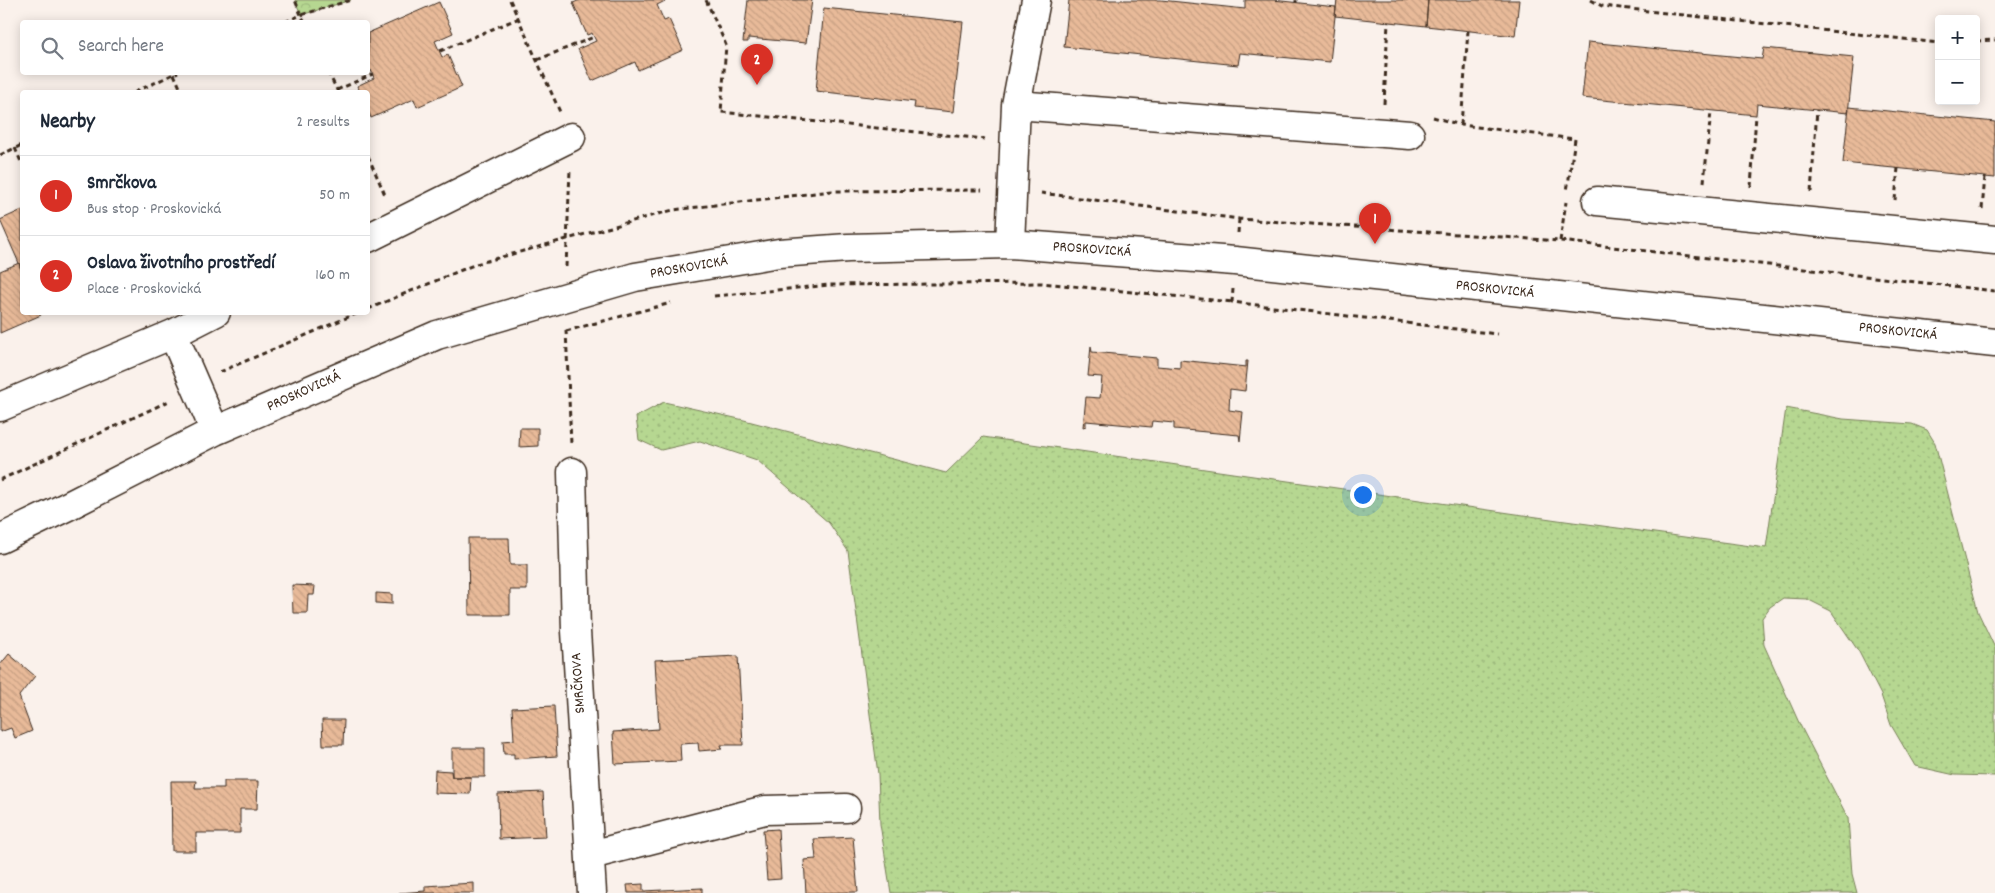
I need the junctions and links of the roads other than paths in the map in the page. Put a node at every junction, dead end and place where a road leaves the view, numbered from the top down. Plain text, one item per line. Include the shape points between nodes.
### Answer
1 (1036, 0) edge
2 (1016, 105) junction
3 (1418, 125) road end
4 (571, 137) road end
5 (1597, 201) dead end
6 (370, 237) edge
7 (1995, 240) edge
8 (1010, 244) junction
9 (210, 315) edge
10 (173, 334) junction
11 (1995, 343) edge
12 (0, 407) edge
13 (215, 431) junction
14 (572, 472) road end
15 (0, 539) edge
16 (846, 808) dead end
17 (591, 855) junction
18 (592, 893) edge

1 - 2 street
2 - 3 street
2 - 8 street
4 - 6 street
5 - 7 street
8 - 11 street, PROSKOVICKÁ via 1235,262
8 - 13 street, PROSKOVICKÁ via 779,253 635,277 436,334
9 - 10 street
10 - 12 street
10 - 13 street
13 - 15 street, PROSKOVICKÁ
14 - 17 street, SMRČKOVA via 576,631
16 - 17 street via 765,810
17 - 18 street, SMRČKOVA

